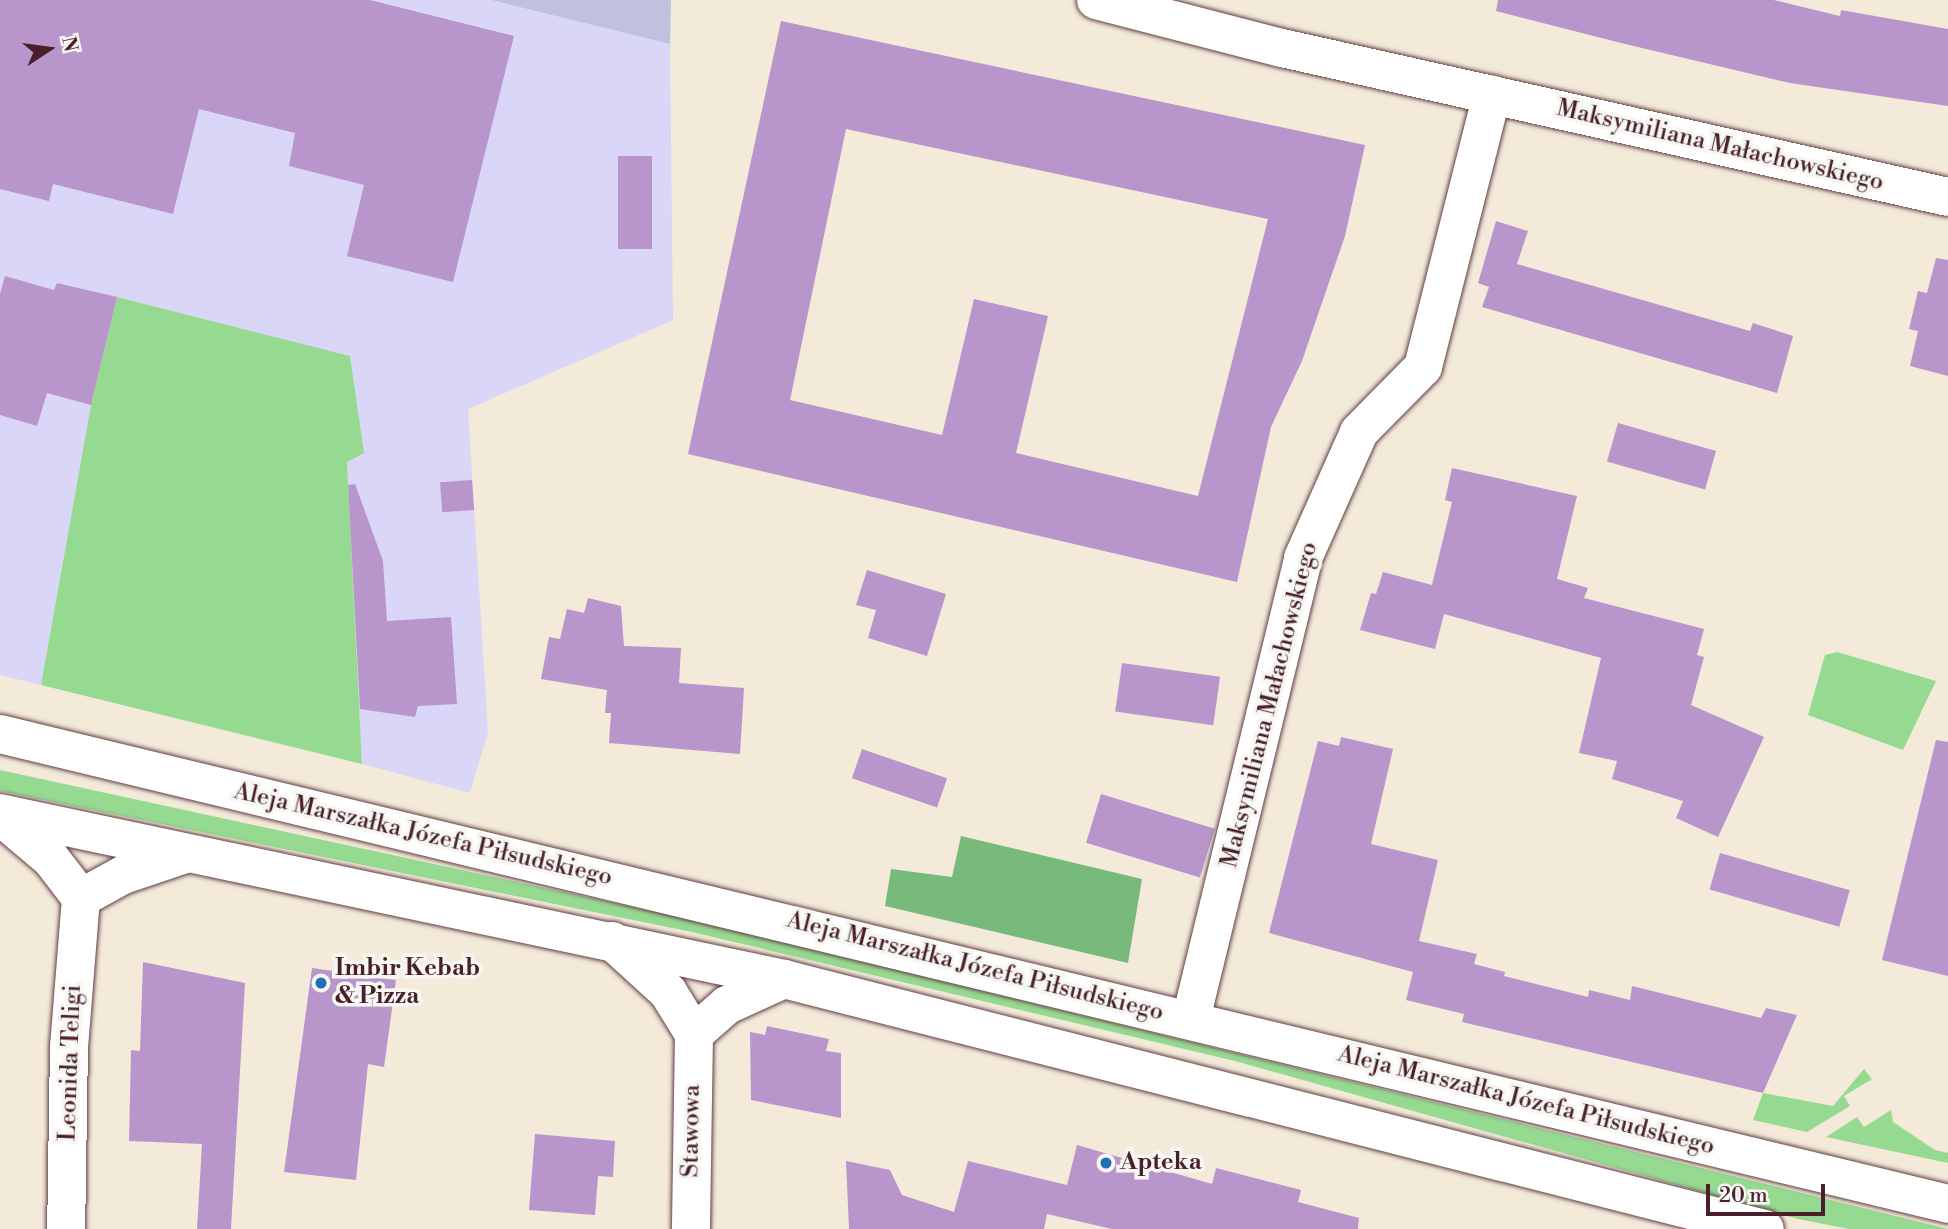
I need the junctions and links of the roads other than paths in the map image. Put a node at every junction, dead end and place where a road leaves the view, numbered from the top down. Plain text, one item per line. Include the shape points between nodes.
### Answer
1 (1096, 0) edge
2 (1492, 95) junction
3 (1948, 197) edge
4 (0, 734) edge
5 (0, 814) edge
6 (185, 854) junction
7 (81, 898) junction
8 (612, 941) junction
9 (784, 979) junction
10 (1191, 1019) junction
11 (694, 1034) junction
12 (1948, 1204) edge
13 (66, 1229) edge
14 (691, 1229) edge
15 (1765, 1229) edge

1 - 2 main road, Maksymiliana Małachowskiego
2 - 3 main road, Maksymiliana Małachowskiego
2 - 10 main road, Maksymiliana Małachowskiego via 1423,367 1359,432 1303,558
4 - 10 main road, Aleja Marszałka Józefa Piłsudskiego
5 - 6 main road
5 - 7 main road via 51,859
6 - 7 main road via 122,874
6 - 8 main road
7 - 13 main road, Leonida Teligi via 69,1046
8 - 9 main road
8 - 11 main road via 668,992
9 - 11 main road via 727,1005
9 - 15 main road
10 - 12 main road, Aleja Marszałka Józefa Piłsudskiego
11 - 14 main road, Stawowa

